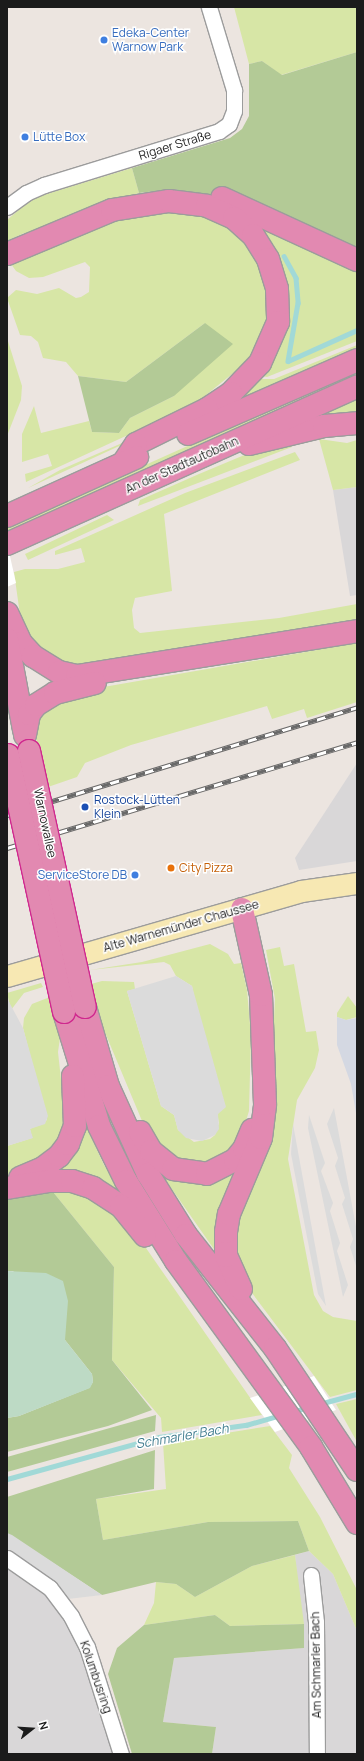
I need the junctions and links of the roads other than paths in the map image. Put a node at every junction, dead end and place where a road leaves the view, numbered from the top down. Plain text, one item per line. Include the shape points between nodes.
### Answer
1 (209, 7) edge
2 (7, 207) edge
3 (7, 251) edge
4 (357, 260) edge
5 (357, 360) edge
6 (357, 387) edge
7 (357, 423) edge
8 (214, 450) junction
9 (123, 463) junction
10 (7, 516) edge
11 (7, 544) edge
12 (7, 613) edge
13 (357, 631) edge
14 (7, 639) edge
15 (357, 639) edge
16 (27, 743) junction
17 (7, 752) edge
18 (357, 883) edge
19 (242, 909) junction
20 (7, 976) edge
21 (75, 1009) junction
22 (69, 1035) junction
23 (99, 1056) junction
24 (262, 1084) junction
25 (7, 1184) edge
26 (7, 1188) edge
27 (176, 1261) junction
28 (275, 1348) junction
29 (357, 1470) edge
30 (357, 1523) edge
31 (7, 1558) edge
32 (311, 1576) dead end
33 (121, 1754) edge
34 (317, 1754) edge

1 - 2 street, Rigaer Straße via 234,90 234,111 229,124 219,131 44,185 26,193
3 - 4 highway via 123,196 172,190 216,196
3 - 9 highway via 112,210 169,201 207,206 234,218 253,236 268,259 275,279 278,316 274,335 260,363 231,393 207,409 136,444
5 - 9 highway
6 - 8 highway, An der Stadtautobahn
7 - 8 highway via 324,426
8 - 11 highway, An der Stadtautobahn
9 - 10 highway
12 - 13 highway via 21,643 33,656 59,672 77,676
14 - 16 highway, Warnowallee
15 - 16 highway via 70,688 36,705 29,714
16 - 21 highway, Warnowallee, bridge
17 - 21 highway, Warnowallee, bridge
18 - 19 street, Alte Warnemünder Chaussee via 301,891
19 - 20 street, Alte Warnemünder Chaussee
19 - 24 highway via 261,995
21 - 22 highway, Warnowallee
21 - 23 highway
22 - 25 highway via 75,1110 74,1126 68,1144 59,1156 43,1168
22 - 27 highway via 99,1126 112,1155
23 - 24 highway via 115,1072 151,1151 172,1169 193,1174 207,1174 222,1168 244,1149
23 - 28 highway via 133,1145 165,1203 186,1235
24 - 28 highway via 265,1104 261,1138 230,1214 225,1244 230,1269 264,1321
26 - 27 highway via 49,1181 72,1181 93,1188 121,1206 156,1251
27 - 30 highway via 295,1425
28 - 29 highway
31 - 33 street, Kolumbusring via 50,1588 71,1616 87,1647
32 - 34 street, Am Schmarler Bach via 316,1622

